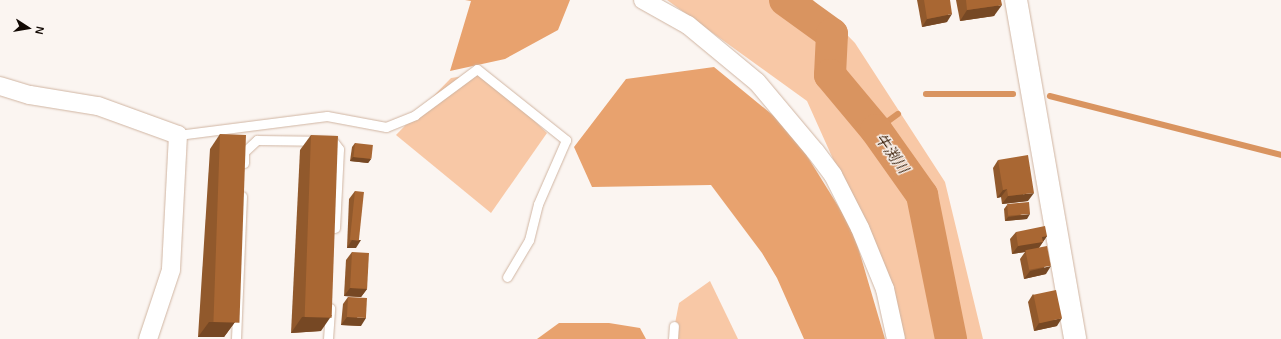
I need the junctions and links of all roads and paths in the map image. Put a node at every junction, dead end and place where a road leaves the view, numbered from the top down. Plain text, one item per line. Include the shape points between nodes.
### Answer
1 (643, 0) edge
2 (1016, 0) edge
3 (0, 86) edge
4 (178, 135) junction
5 (334, 236) edge
6 (507, 276) dead end
7 (330, 300) edge
8 (674, 326) dead end
9 (148, 339) edge
10 (236, 339) edge
11 (328, 339) edge
12 (673, 339) edge
13 (896, 339) edge
14 (1075, 339) edge

1 - 13 street via 688,25 757,82 833,175 860,228 885,289
2 - 14 street
3 - 4 street via 30,95 98,106
4 - 6 lane via 327,116 386,126 416,115 477,69 566,140 538,204 530,240
4 - 9 street via 171,270
5 - 10 lane via 339,149 333,141 257,140 244,152
7 - 11 lane
8 - 12 lane

